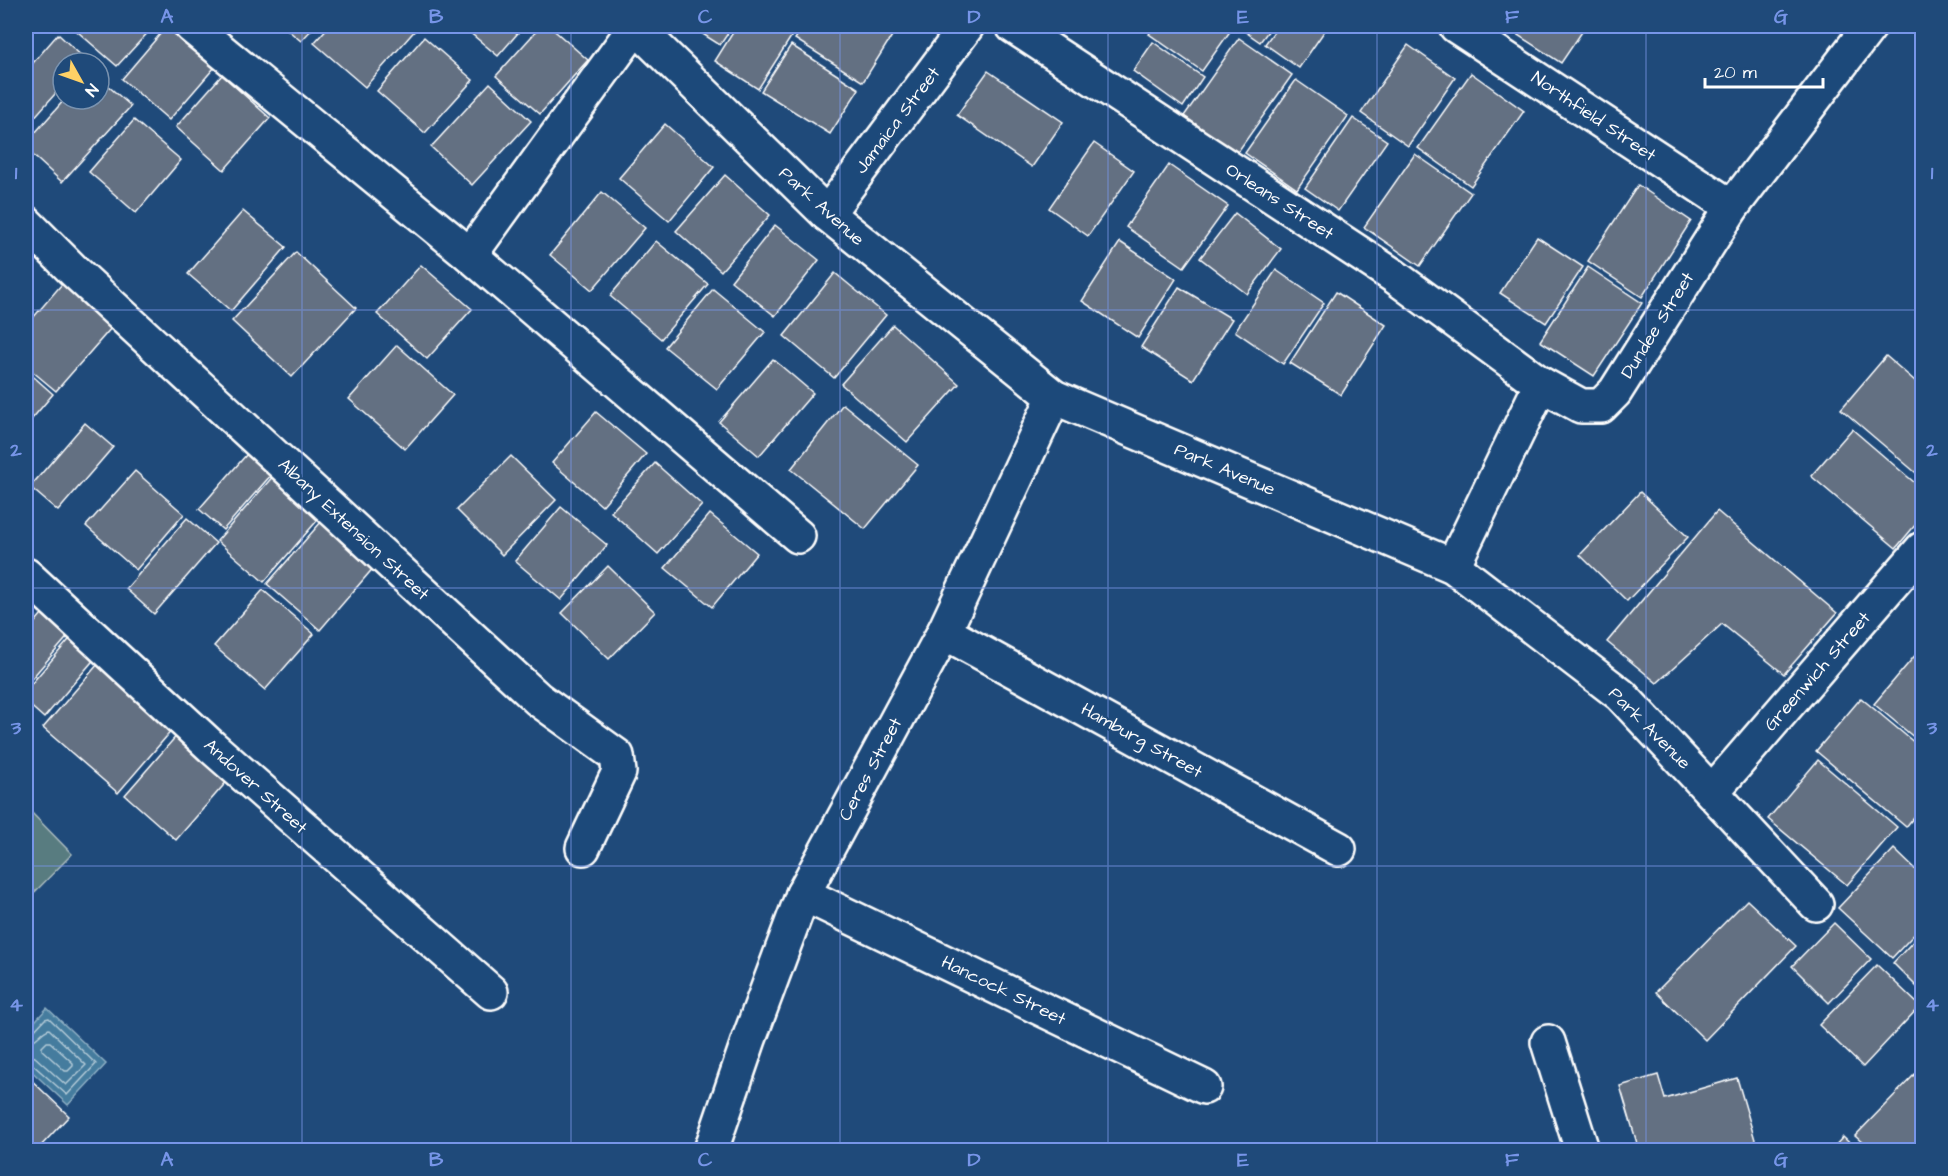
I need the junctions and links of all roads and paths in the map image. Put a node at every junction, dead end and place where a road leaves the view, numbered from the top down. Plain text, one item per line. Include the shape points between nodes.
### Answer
1 (191, 26) edge
2 (636, 26) edge
3 (967, 26) edge
4 (1013, 26) edge
5 (1456, 26) edge
6 (1870, 26) edge
7 (1732, 207) junction
8 (827, 214) junction
9 (26, 223) edge
10 (470, 255) junction
11 (1541, 384) junction
12 (1054, 397) junction
13 (798, 536) dead end
14 (1923, 549) edge
15 (1454, 566) junction
16 (26, 575) edge
17 (944, 632) junction
18 (1712, 792) junction
19 (583, 848) dead end
20 (1340, 849) dead end
21 (803, 894) junction
22 (1816, 904) dead end
23 (491, 992) dead end
24 (1548, 1042) dead end
25 (1204, 1087) dead end
26 (711, 1150) edge
27 (1582, 1150) edge

1 - 10 street
2 - 8 street, Park Avenue
2 - 10 street
3 - 8 street, Jamaica Street
4 - 11 street, Orleans Street via 1394,276
5 - 7 street, Northfield Street
6 - 7 street, Dundee Street
7 - 11 street, Dundee Street via 1615,392 1601,406 1581,406
8 - 12 street, Park Avenue
9 - 19 street, Albany Extension Street via 538,699 617,756 619,772
10 - 13 street
11 - 15 street
12 - 15 street, Park Avenue
12 - 17 street, Ceres Street
14 - 18 street, Greenwich Street
15 - 18 street, Park Avenue via 1621,695
16 - 23 street, Andover Street via 212,747
17 - 20 street, Hamburg Street
17 - 21 street, Ceres Street
18 - 22 street, Park Avenue
21 - 25 street, Hancock Street
21 - 26 street, Ceres Street
24 - 27 street

